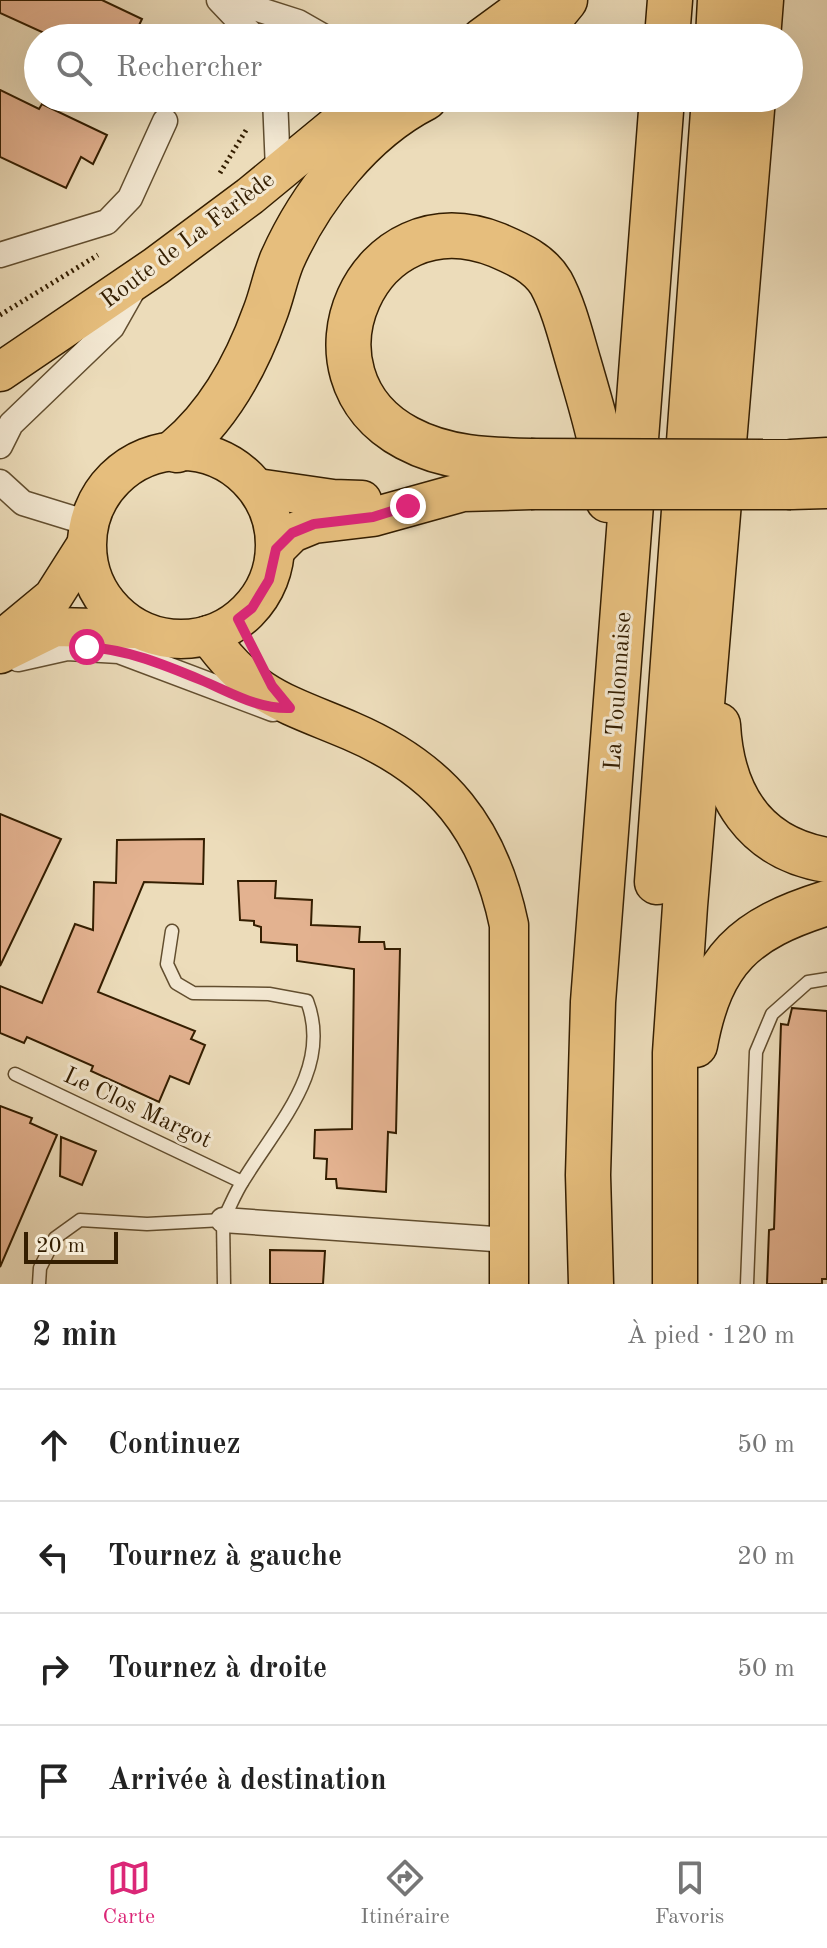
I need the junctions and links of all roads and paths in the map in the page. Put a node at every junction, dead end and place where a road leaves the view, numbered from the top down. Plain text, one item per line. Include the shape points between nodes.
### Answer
1 (219, 0) edge
2 (229, 0) edge
3 (533, 0) edge
4 (565, 0) edge
5 (670, 0) edge
6 (720, 0) edge
7 (759, 0) edge
8 (242, 24) edge
9 (302, 24) edge
10 (500, 24) edge
11 (545, 24) edge
12 (668, 24) edge
13 (719, 24) edge
14 (757, 24) edge
15 (276, 112) edge
16 (352, 112) edge
17 (405, 112) edge
18 (661, 112) edge
19 (713, 112) edge
20 (751, 112) edge
21 (165, 121) dead end
22 (278, 170) junction
23 (0, 255) edge
24 (140, 277) junction
25 (0, 372) edge
26 (0, 446) edge
27 (177, 450) junction
28 (531, 476) junction
29 (814, 480) edge
30 (0, 482) edge
31 (257, 488) junction
32 (408, 506) junction
33 (87, 534) junction
34 (276, 549) junction
35 (711, 623) junction
36 (223, 627) junction
37 (135, 629) junction
38 (621, 632) junction
39 (0, 639) edge
40 (0, 656) edge
41 (290, 708) junction
42 (827, 860) edge
43 (827, 903) edge
44 (172, 931) dead end
45 (827, 979) edge
46 (15, 1074) dead end
47 (242, 1182) junction
48 (223, 1220) junction
49 (508, 1240) junction
50 (668, 1273) edge
51 (39, 1284) edge
52 (224, 1284) edge
53 (509, 1284) edge
54 (591, 1284) edge
55 (747, 1284) edge

1 - 8 street
2 - 9 street
3 - 10 main road
4 - 11 highway
5 - 12 highway
6 - 13 highway
7 - 14 highway
15 - 22 street
16 - 22 main road, Route de La Farlède
17 - 27 highway via 380,129 316,200 283,260 244,361 214,411
18 - 38 highway, La Toulonnaise
19 - 50 highway via 656,909 651,1047
20 - 35 highway
21 - 23 street via 130,198 107,222
22 - 24 main road, Route de La Farlède
24 - 25 main road, Route de La Farlède
24 - 26 street via 112,327 11,424
27 - 31 main road via 207,453 235,467
27 - 33 main road via 147,456 120,472 100,494
28 - 29 highway, bridge
28 - 32 main road
28 - 38 highway via 422,445 389,426 368,401 351,366 350,315 363,286 407,245 436,238 479,239 519,255 550,282 565,317 607,472
30 - 33 street via 23,503
31 - 32 main road
31 - 34 main road via 271,517
32 - 34 main road via 373,517 314,524 292,533
33 - 37 main road via 93,583 110,609
33 - 39 main road via 53,597
34 - 36 main road via 269,580 252,608
35 - 42 highway via 719,754 736,800 773,840
35 - 50 highway via 675,1053
36 - 37 main road via 165,639
36 - 41 main road
37 - 40 main road via 55,627
38 - 54 highway, La Toulonnaise via 593,1002
40 - 41 street via 17,659 67,648 100,648 171,668 253,704
41 - 49 main road via 378,744 417,767 468,819 496,875 509,925 510,954
43 - 50 highway via 795,913 742,945 708,990 695,1048
44 - 47 lane via 167,964 176,983 193,993 269,994 307,1001 315,1022 313,1056 285,1121
45 - 55 lane via 808,982 772,1014 756,1052
46 - 47 lane, Le Clos Margot
47 - 48 lane
48 - 49 street
48 - 51 lane via 80,1220 55,1238 40,1268
48 - 52 lane
49 - 53 main road

